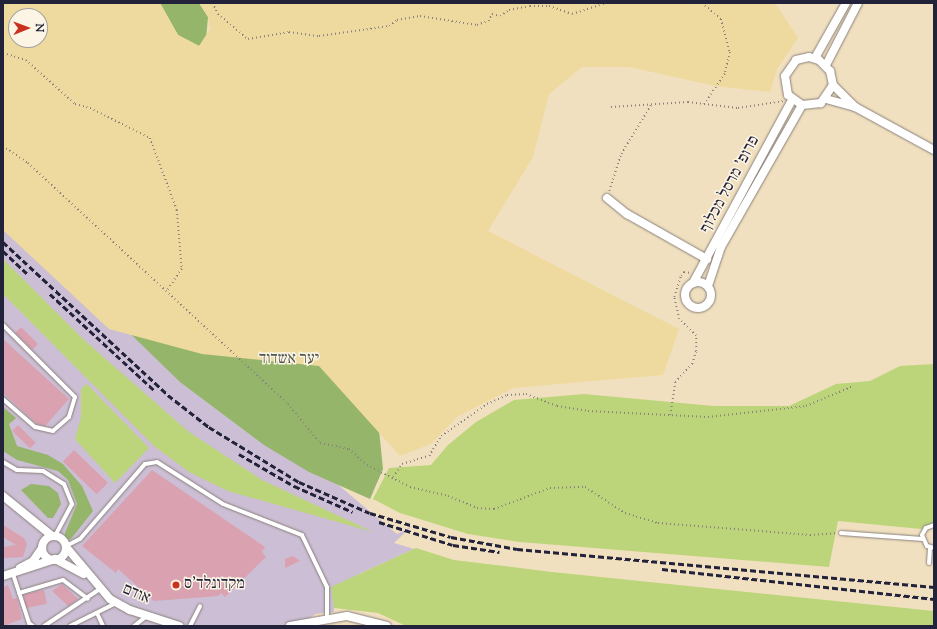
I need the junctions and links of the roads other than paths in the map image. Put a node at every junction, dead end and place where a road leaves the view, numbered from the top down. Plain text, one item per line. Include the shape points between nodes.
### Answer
1 (846, 3) edge
2 (858, 3) edge
3 (815, 58) junction
4 (826, 65) junction
5 (833, 84) junction
6 (826, 99) junction
7 (792, 100) junction
8 (802, 105) junction
9 (855, 107) junction
10 (934, 150) edge
11 (607, 198) road end
12 (707, 259) junction
13 (693, 283) junction
14 (708, 286) junction
15 (3, 325) edge
16 (3, 399) edge
17 (3, 462) edge
18 (3, 496) edge
19 (29, 520) junction
20 (934, 525) edge
21 (841, 533) road end
22 (53, 536) junction
23 (923, 539) junction
24 (42, 546) junction
25 (66, 547) junction
26 (932, 548) edge
27 (56, 560) junction
28 (929, 563) dead end
29 (13, 574) junction
30 (3, 575) edge
31 (89, 578) junction
32 (100, 590) junction
33 (19, 592) junction
34 (88, 599) junction
35 (117, 603) junction
36 (200, 606) dead end
37 (97, 613) junction
38 (147, 616) junction
39 (328, 617) junction
40 (33, 626) edge
41 (44, 626) edge
42 (70, 626) edge
43 (103, 626) edge
44 (134, 626) edge
45 (179, 626) edge
46 (190, 626) edge
47 (290, 626) edge
48 (387, 626) edge

1 - 3 street
2 - 4 street
3 - 4 street
3 - 7 street via 796,60 787,70 784,82
4 - 5 street
5 - 6 street
5 - 9 street
6 - 8 street via 815,105
6 - 9 street
7 - 8 street
7 - 12 street, פרופ' מרסל מכלוף
8 - 14 street, פרופ' מרסל מכלוף via 721,247
9 - 10 street
11 - 12 street via 627,214
12 - 13 street, פרופ' מרסל מכלוף
13 - 14 street
13 - 14 street via 687,288 685,297 693,307 702,308 709,303 711,294
15 - 16 lane via 75,397 69,417 53,431 35,427
17 - 22 lane via 17,470 43,471 64,484 72,504
18 - 19 street
19 - 22 street
19 - 24 street
20 - 23 lane via 926,528
21 - 23 lane
22 - 24 street via 45,536
22 - 25 street
23 - 26 lane
24 - 27 street via 46,555
24 - 30 street via 28,564
25 - 27 street via 66,557
25 - 31 street, אודם
25 - 39 lane via 80,538 146,464 157,462 223,504 302,535 327,587
26 - 28 lane
27 - 29 street
27 - 31 street, אודם
29 - 30 street
29 - 33 lane
31 - 32 street, אודם
32 - 34 lane
32 - 35 street, אודם
33 - 34 lane via 63,580
33 - 40 lane via 29,623
34 - 41 lane
35 - 37 lane
35 - 38 street, אודם
36 - 46 lane
37 - 42 lane
37 - 43 lane
38 - 44 lane
38 - 45 street, אודם
39 - 47 street
39 - 48 street via 360,617

